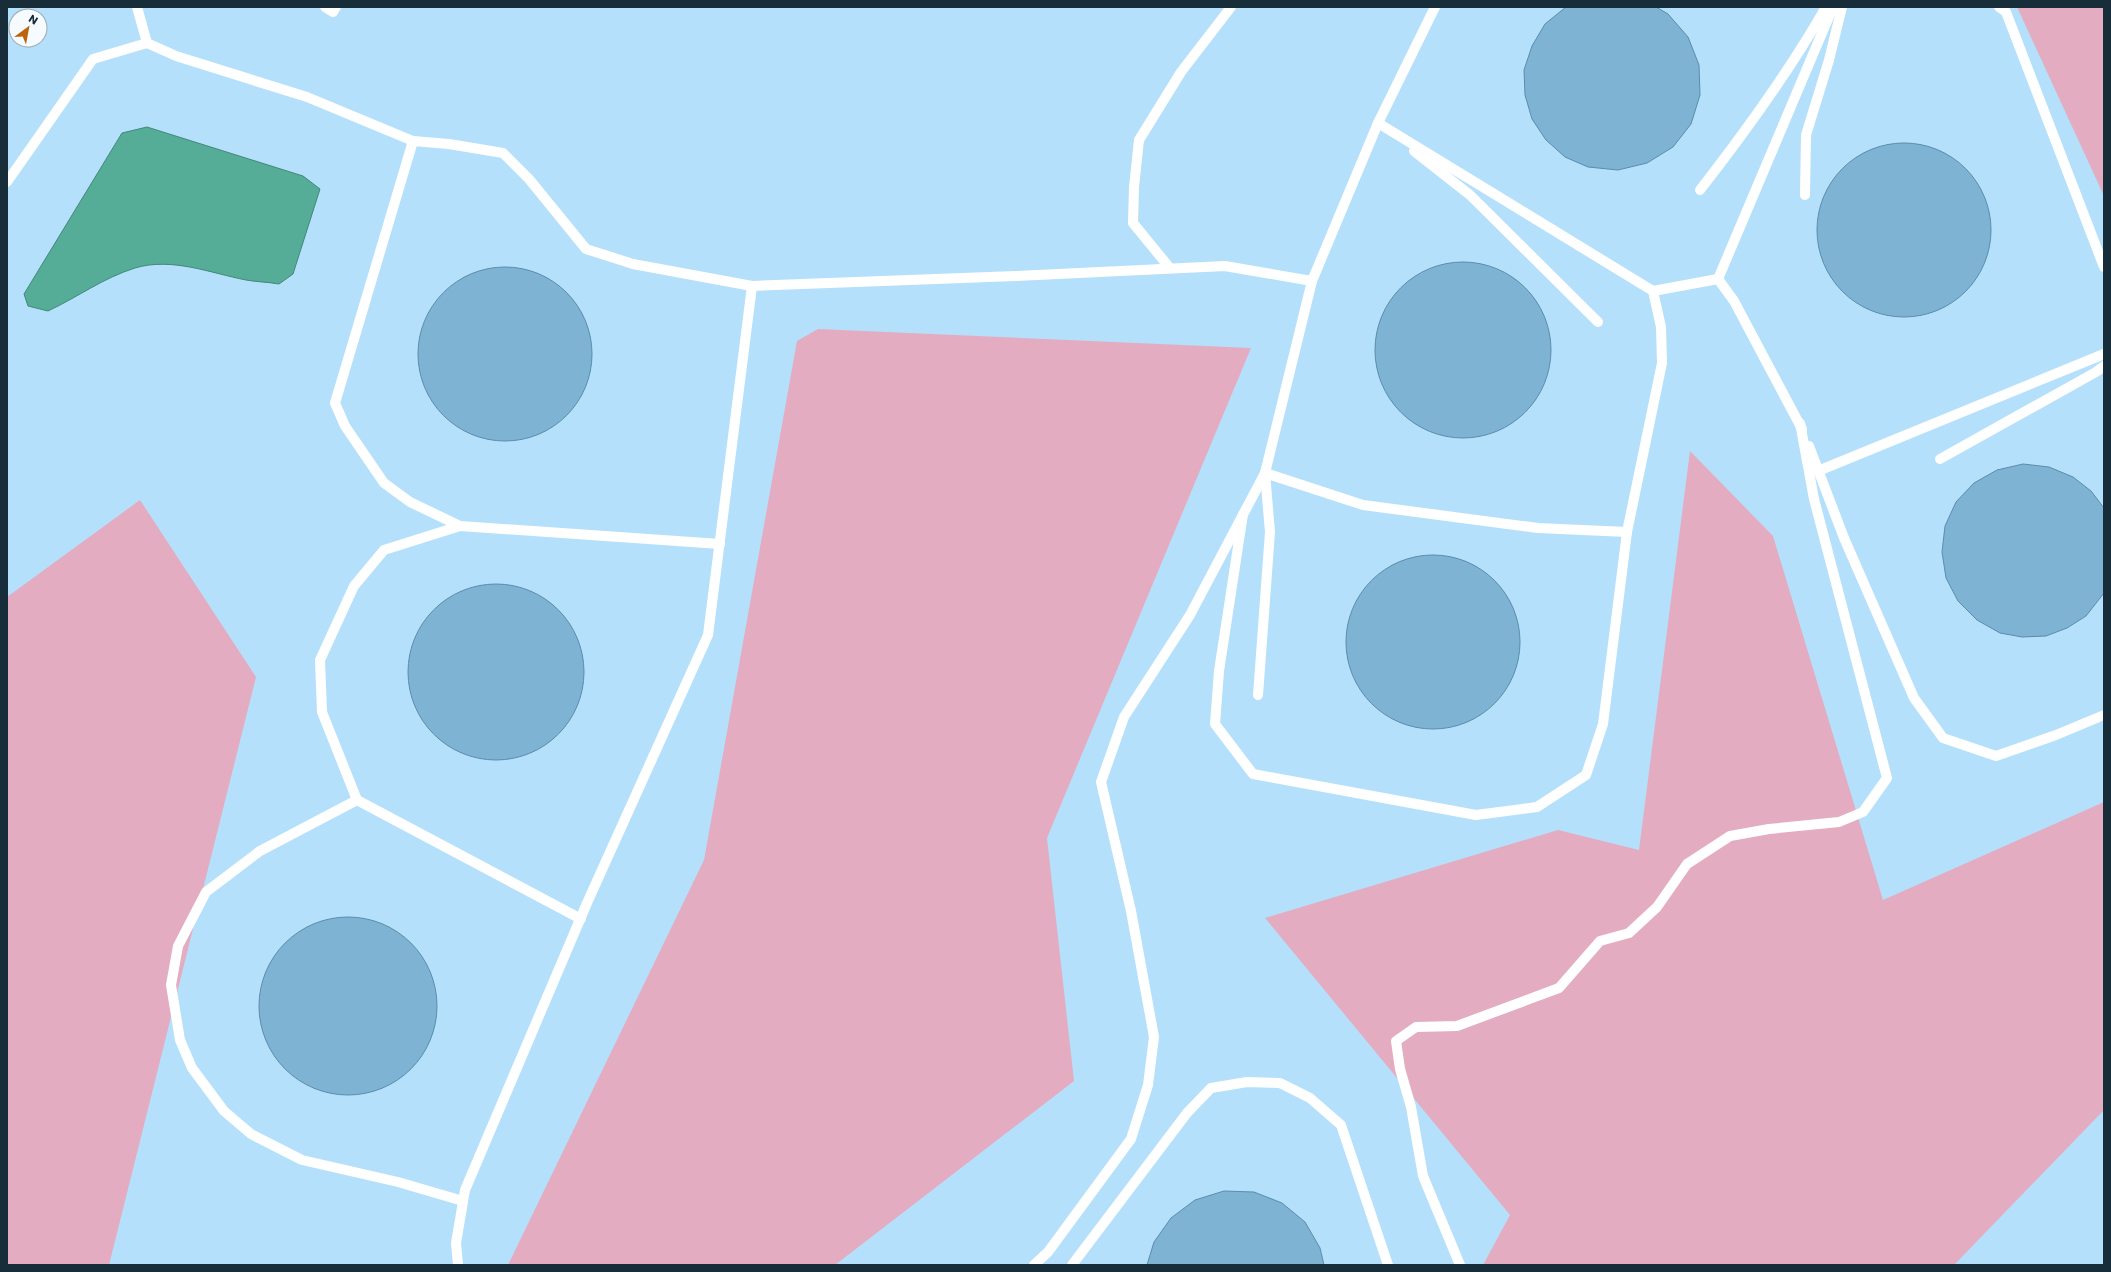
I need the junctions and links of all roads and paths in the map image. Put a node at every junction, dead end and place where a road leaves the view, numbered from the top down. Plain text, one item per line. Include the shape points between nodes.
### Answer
1 (137, 7) edge
2 (325, 7) edge
3 (336, 7) edge
4 (1231, 7) edge
5 (1435, 7) edge
6 (1826, 7) edge
7 (1833, 7) edge
8 (1842, 7) edge
9 (1999, 7) edge
10 (147, 43) junction
11 (1378, 123) junction
12 (413, 141) junction
13 (7, 182) edge
14 (1700, 190) dead end
15 (1805, 195) dead end
16 (1169, 267) junction
17 (2104, 268) edge
18 (1718, 279) junction
19 (1312, 281) junction
20 (752, 286) junction
21 (1653, 291) junction
22 (1598, 322) dead end
23 (2104, 354) edge
24 (2104, 366) edge
25 (1800, 423) junction
26 (1940, 459) dead end
27 (1818, 472) junction
28 (1265, 473) junction
29 (1243, 514) junction
30 (460, 526) junction
31 (1627, 532) junction
32 (720, 544) junction
33 (1258, 695) dead end
34 (2104, 715) edge
35 (357, 800) junction
36 (581, 919) junction
37 (463, 1201) junction
38 (458, 1265) edge
39 (1034, 1265) edge
40 (1072, 1265) edge
41 (1388, 1265) edge
42 (1460, 1265) edge

1 - 10 lane
2 - 3 lane via 333,12
4 - 16 lane via 1181,72 1139,140 1133,223
5 - 11 lane
6 - 14 lane via 1795,60 1749,127
7 - 18 lane
8 - 15 lane via 1806,135
9 - 17 lane via 2006,12
10 - 12 lane via 176,56 307,97
10 - 13 lane via 93,58
11 - 19 lane
11 - 21 lane
11 - 22 lane via 1470,195
12 - 20 lane via 503,153 529,179 586,249 633,264
12 - 30 lane via 335,403 345,426 384,483 410,502
16 - 19 lane via 1225,266
16 - 20 lane via 1016,276
18 - 21 lane
18 - 25 lane via 1734,302
19 - 28 lane
20 - 32 lane
21 - 31 lane via 1661,327 1662,362
23 - 27 lane
24 - 26 lane
25 - 27 lane
25 - 42 lane via 1814,499 1887,778 1863,812 1839,822 1730,836 1687,864 1657,907 1629,933 1600,941 1559,988 1456,1026 1416,1027 1396,1041 1423,1176
27 - 34 lane via 1914,698 1942,738 1996,756
28 - 29 lane
28 - 31 lane via 1363,506 1538,528
28 - 33 lane via 1270,532
29 - 31 lane via 1219,671 1215,724 1253,774 1476,815 1537,807 1586,775 1604,724
29 - 39 lane via 1190,615 1124,717 1101,782 1131,911 1154,1037 1148,1078 1131,1139 1048,1252
30 - 32 lane
30 - 35 lane via 384,550 354,586 320,660 322,712
32 - 36 lane via 708,635
35 - 36 lane
35 - 37 lane via 260,851 206,892 178,946 170,985 180,1040 192,1068 224,1111 251,1134 302,1160 398,1182
36 - 37 lane via 465,1190
37 - 38 lane via 456,1243
40 - 41 lane via 1187,1113 1211,1088 1247,1082 1280,1082 1310,1098 1341,1125

